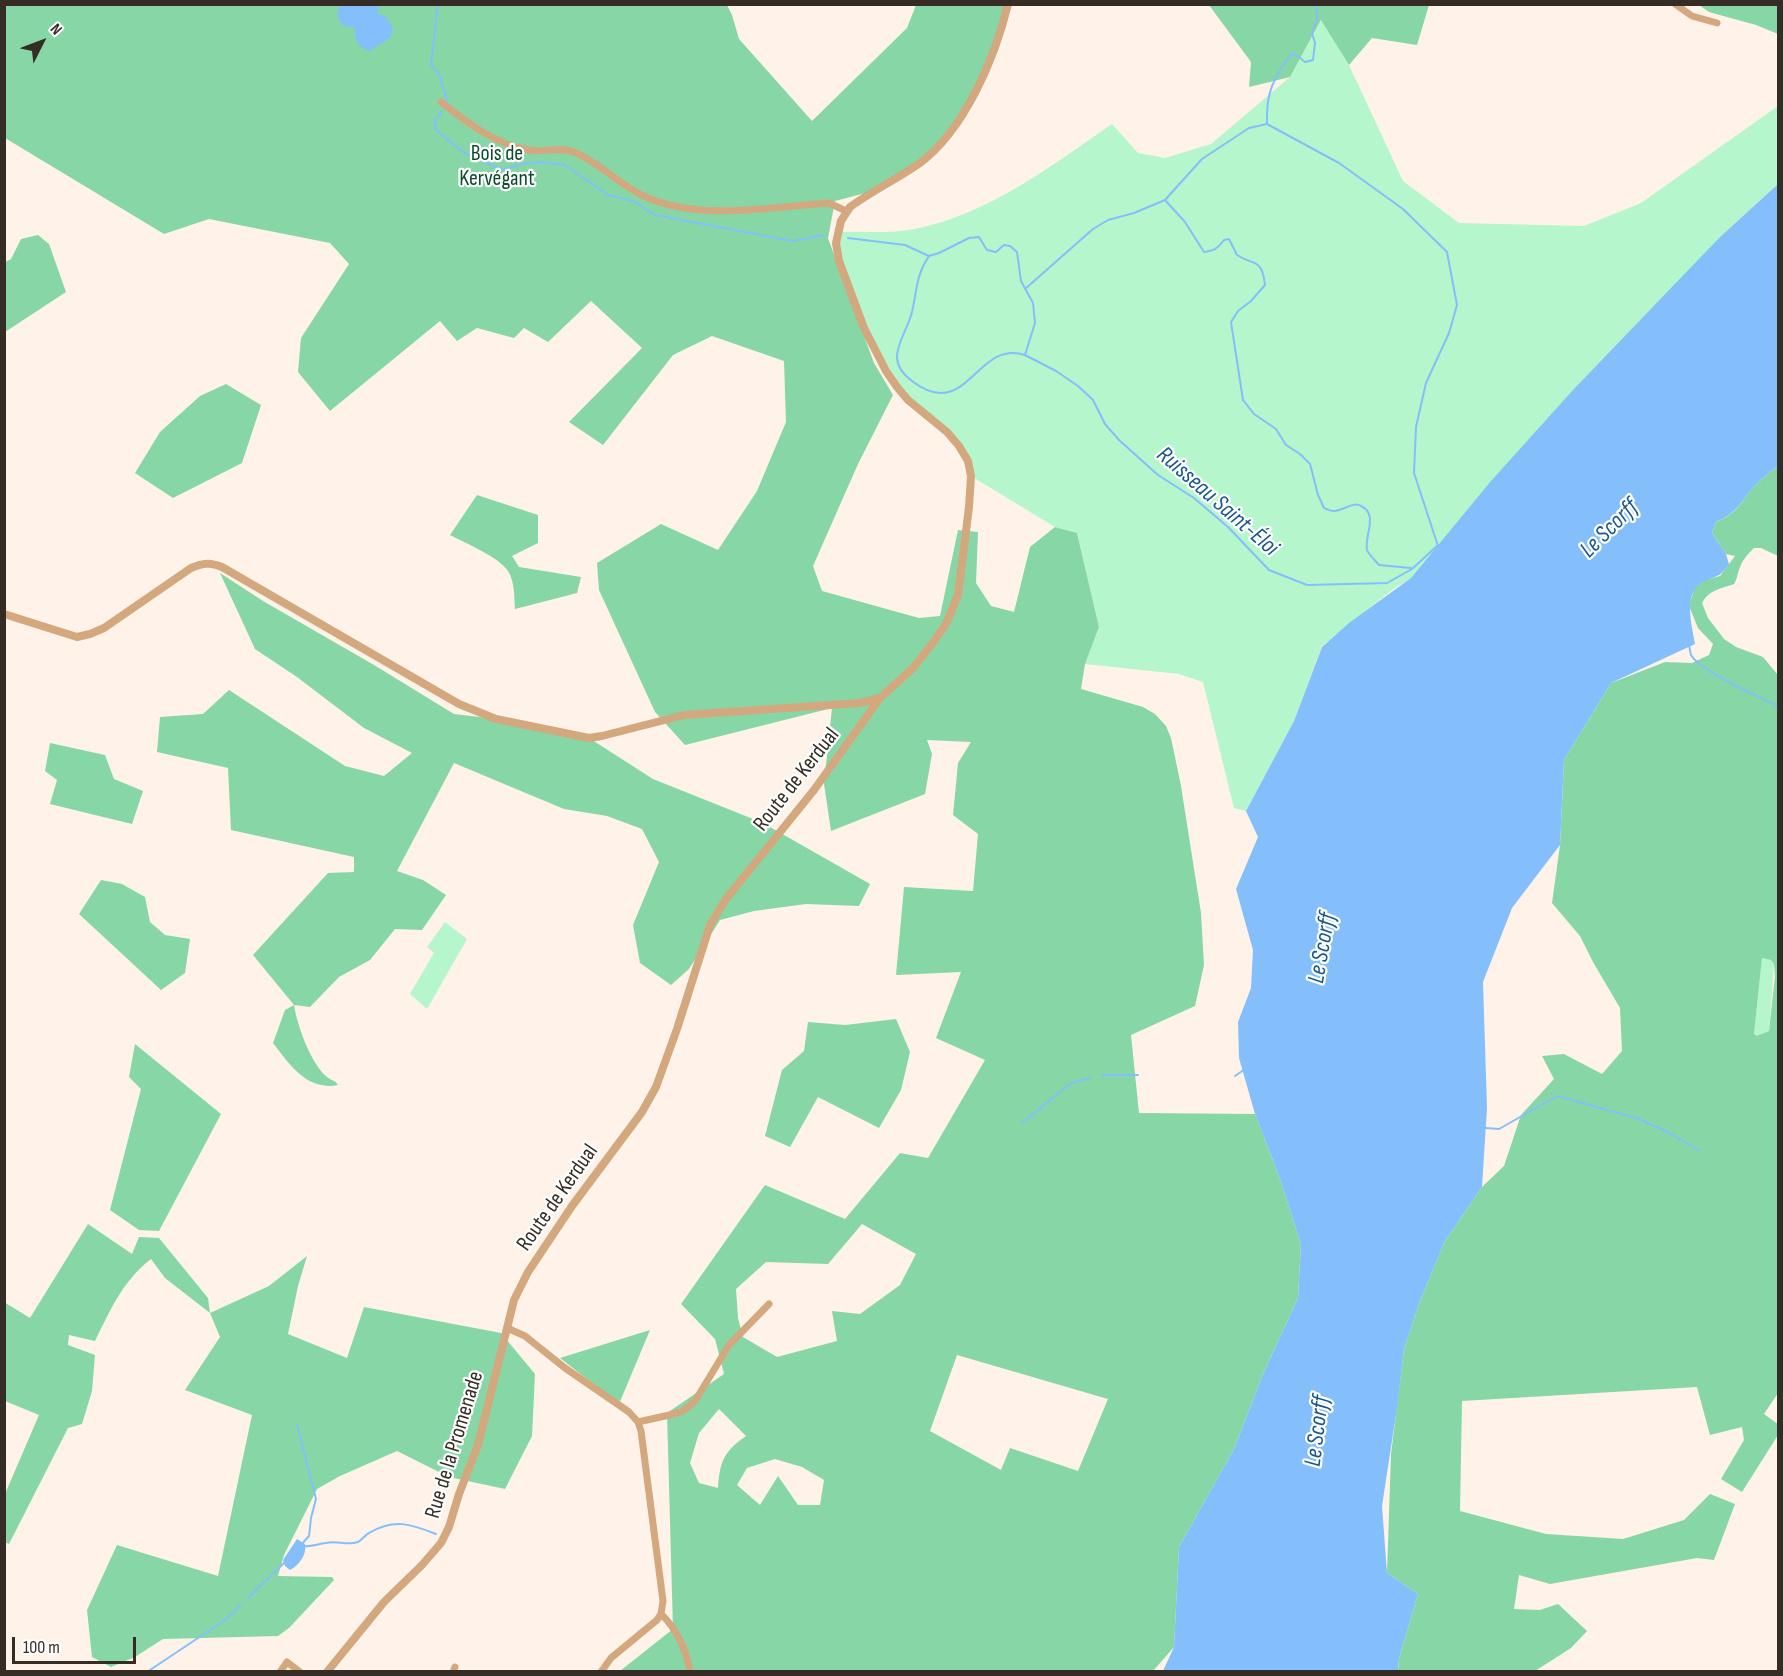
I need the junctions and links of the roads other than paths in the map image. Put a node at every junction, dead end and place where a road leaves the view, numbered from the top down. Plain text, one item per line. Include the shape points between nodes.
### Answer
1 (1008, 4) edge
2 (1676, 4) edge
3 (1717, 23) dead end
4 (441, 102) dead end
5 (846, 211) junction
6 (4, 614) edge
7 (880, 698) junction
8 (769, 1304) dead end
9 (507, 1329) junction
10 (638, 1422) junction
11 (661, 1614) junction
12 (280, 1671) edge
13 (300, 1671) edge
14 (327, 1671) edge
15 (601, 1671) edge
16 (690, 1671) edge

1 - 5 street via 990,61 947,135 919,163
2 - 3 street via 1692,16
4 - 5 street via 462,119 512,145 527,150 575,153 646,198 673,207 713,212 829,203
5 - 7 street, Route de Kerdual via 836,243 864,328 885,372 908,400 959,446 971,476 958,595 946,624 913,668
6 - 7 street via 77,637 90,634 191,568 209,563 474,711 581,737 602,736 684,715 860,703
7 - 9 street, Route de Kerdual via 710,925 656,1087 528,1272 514,1300
8 - 10 street via 729,1345 695,1401 683,1411
9 - 10 street via 525,1336
9 - 14 street, Rue de la Promenade via 478,1445 441,1543 384,1602
10 - 11 street via 663,1601
11 - 15 street
11 - 16 street via 684,1647
12 - 13 street via 287,1662

